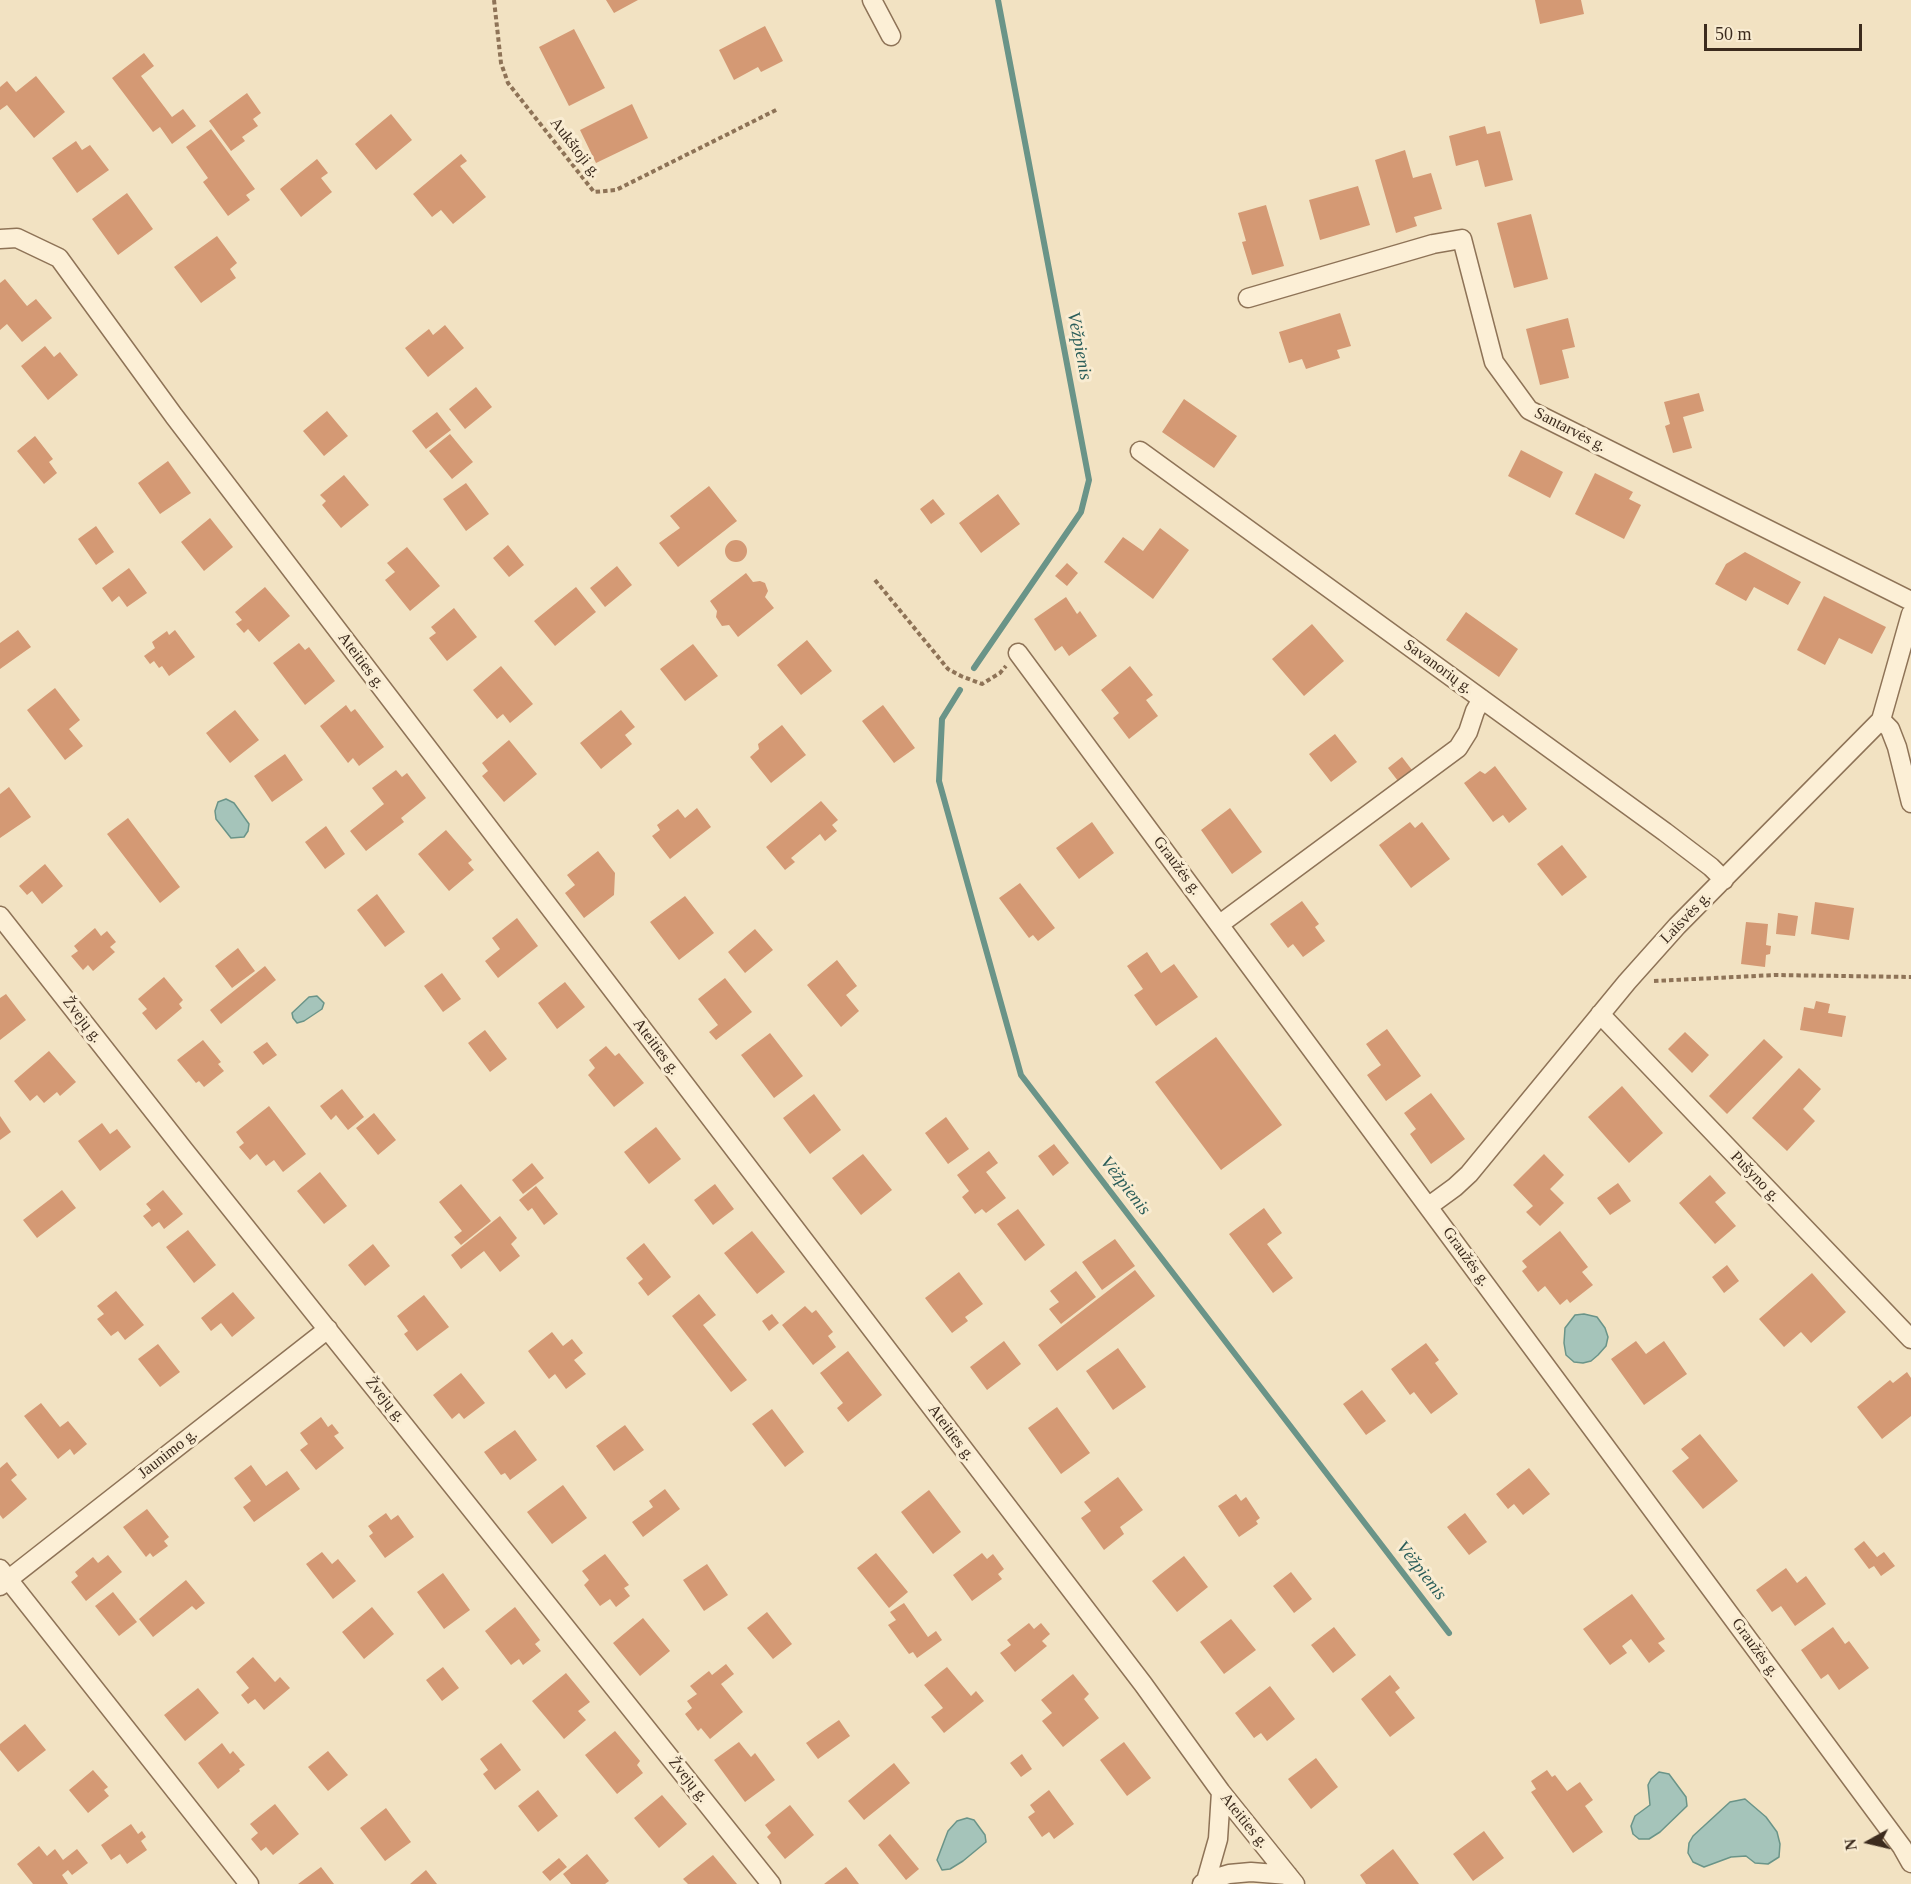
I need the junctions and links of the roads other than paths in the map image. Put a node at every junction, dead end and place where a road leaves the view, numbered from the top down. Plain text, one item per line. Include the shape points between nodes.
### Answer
1 (872, 0) edge
2 (891, 36) dead end
3 (0, 239) edge
4 (1248, 298) dead end
5 (1140, 451) dead end
6 (1911, 601) edge
7 (1911, 615) edge
8 (1018, 653) road end
9 (1482, 699) junction
10 (1881, 720) junction
11 (1911, 803) edge
12 (1724, 880) junction
13 (0, 916) edge
14 (1220, 924) junction
15 (1600, 1014) junction
16 (1429, 1206) junction
17 (328, 1329) junction
18 (1911, 1338) edge
19 (3, 1578) edge
20 (1221, 1792) junction
21 (1911, 1863) edge
22 (1292, 1880) edge
23 (1204, 1882) edge
24 (249, 1884) edge
25 (771, 1884) edge

1 - 2 street
3 - 20 street, Ateities g. via 17,238 59,258 174,416 1143,1684
4 - 6 street, Santarvės g. via 1433,243 1462,239 1494,362 1529,410
5 - 9 street, Savanorių g.
7 - 10 street, Laisvės g.
8 - 14 street, Graužės g.
9 - 12 street via 1665,832
9 - 14 street, Savanorių g. via 1458,748
10 - 11 street via 1890,729
10 - 12 street, Laisvės g.
12 - 15 street, Laisvės g. via 1677,926
13 - 17 street, Žvejų g.
14 - 16 street, Graužės g.
15 - 16 street, Laisvės g. via 1469,1174
15 - 18 street, Pušyno g.
16 - 21 street, Graužės g.
17 - 19 street, Jaunimo g.
17 - 25 street, Žvejų g.
19 - 24 street, Jaunimo g.
20 - 22 street, Ateities g.
20 - 23 street via 1218,1839
22 - 23 street via 1251,1872

